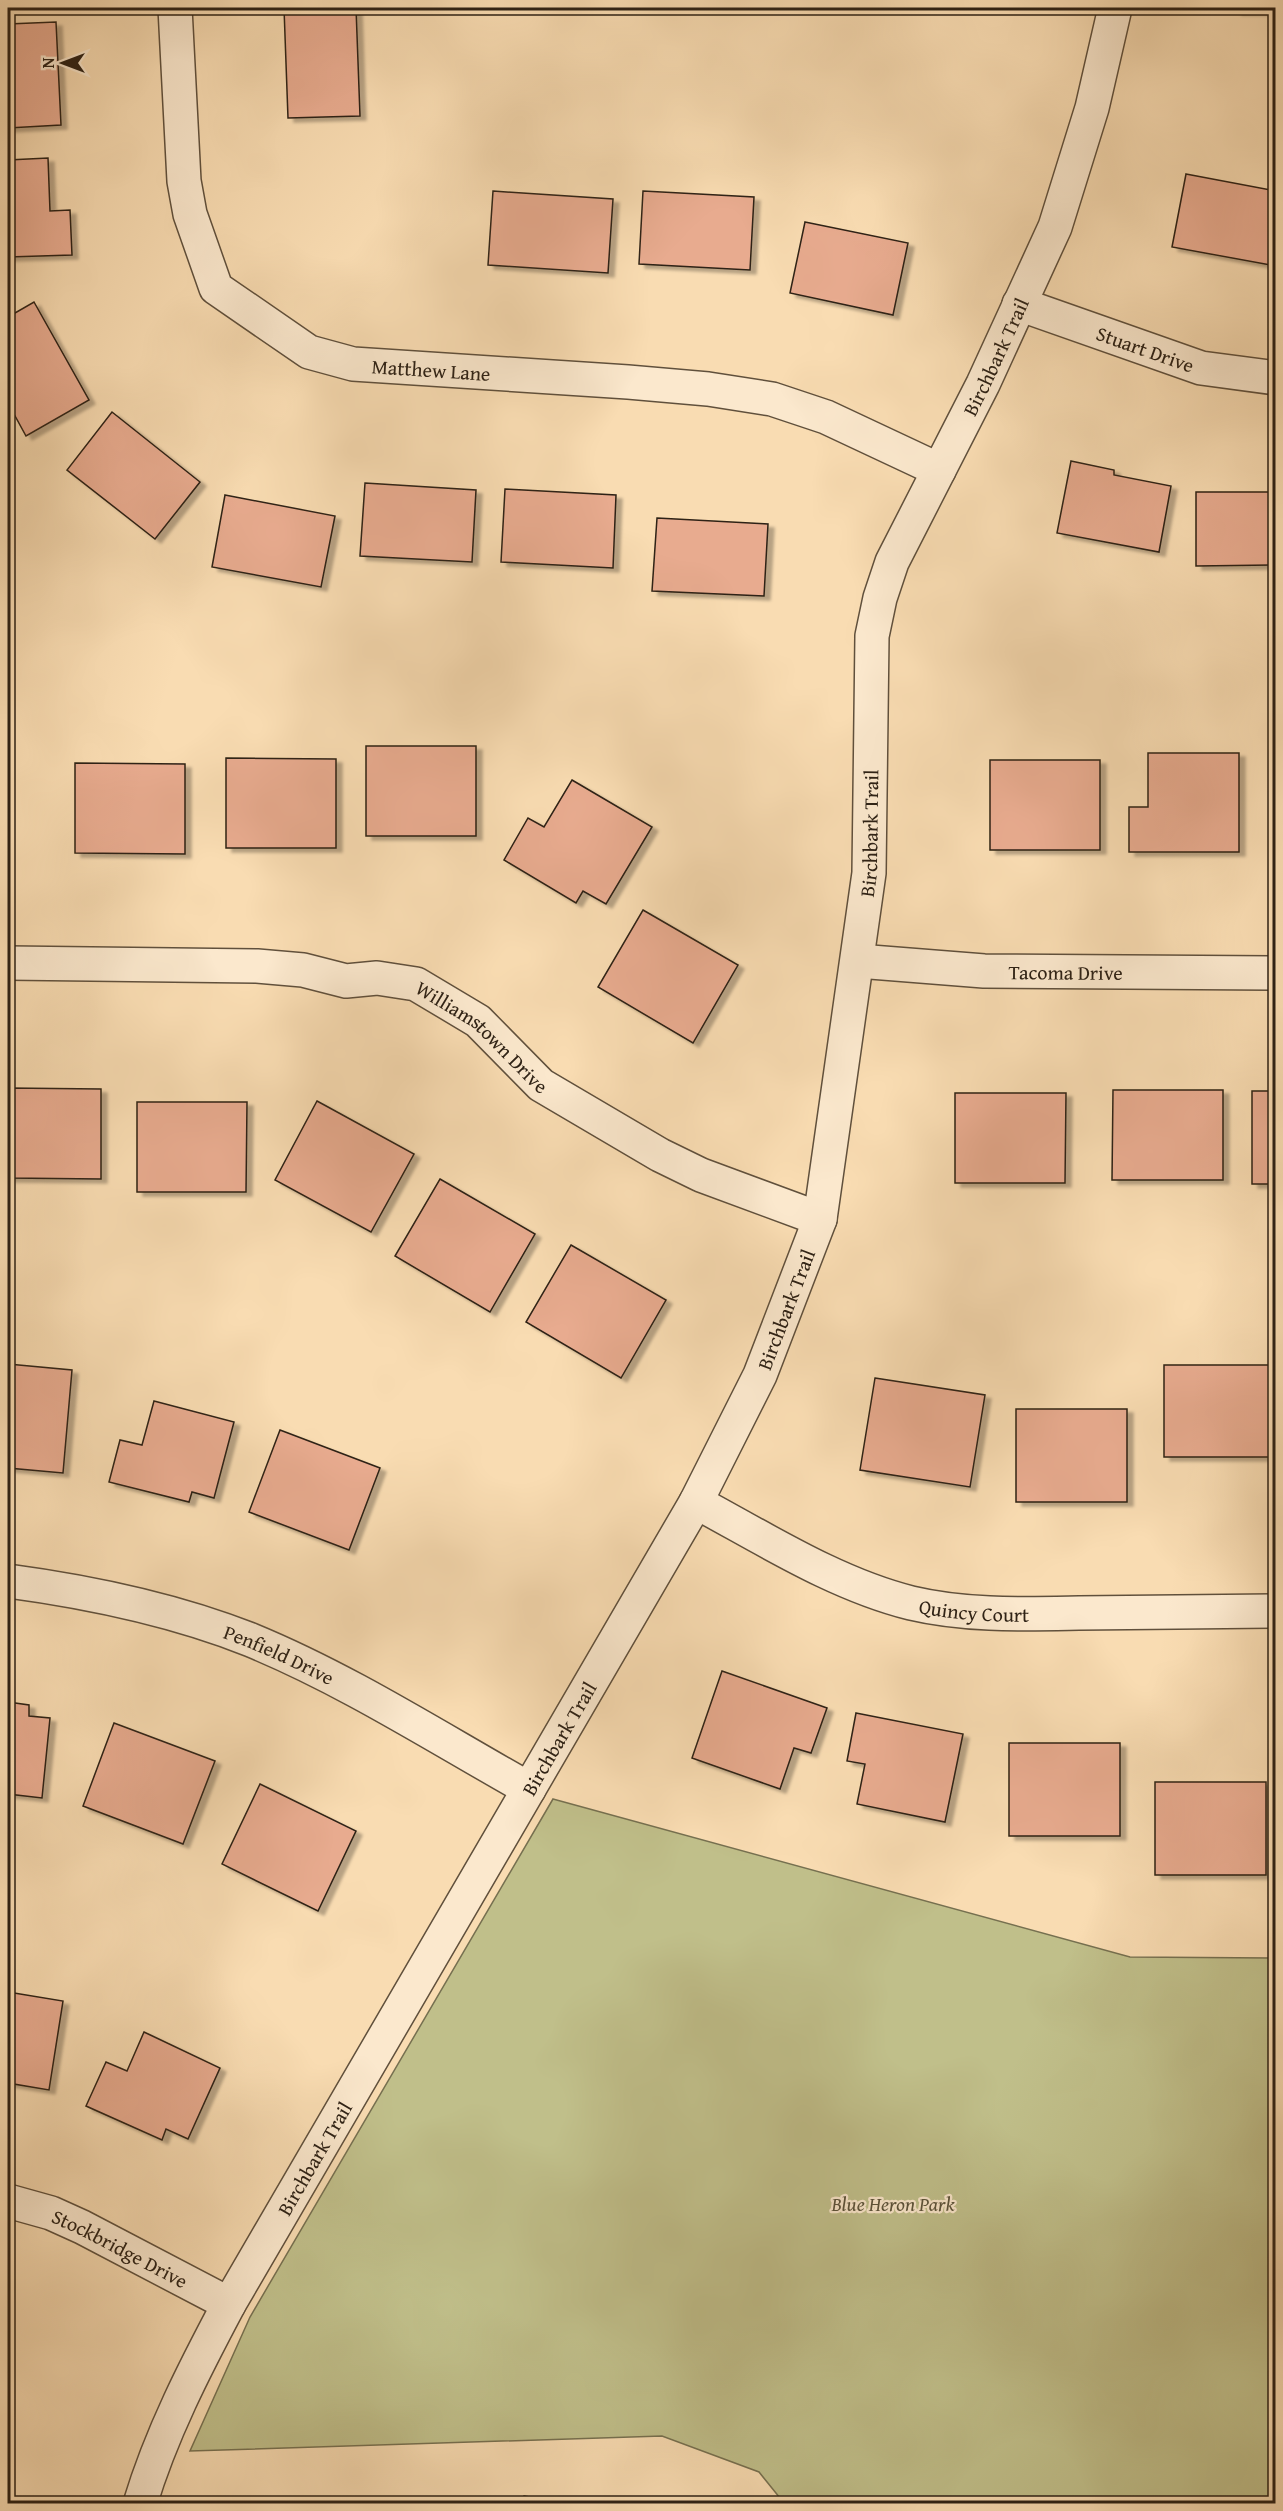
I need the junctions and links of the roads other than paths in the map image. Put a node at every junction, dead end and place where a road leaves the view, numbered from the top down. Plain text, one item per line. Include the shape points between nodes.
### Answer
1 (175, 8) edge
2 (1116, 8) edge
3 (1019, 304) junction
4 (1275, 378) edge
5 (939, 470) junction
6 (858, 961) junction
7 (8, 963) edge
8 (1275, 973) edge
9 (820, 1219) junction
10 (696, 1502) junction
11 (8, 1581) edge
12 (1275, 1611) edge
13 (529, 1789) junction
14 (8, 2201) edge
15 (229, 2304) junction
16 (140, 2504) edge

1 - 5 street, Matthew Lane via 184,181 190,214 216,288 309,352 353,364 628,382 772,399 826,417
2 - 3 street, Birchbark Trail via 1092,108 1055,227
3 - 4 street, Stuart Drive via 1201,368
3 - 5 street, Birchbark Trail
5 - 6 street, Birchbark Trail via 892,562 872,636 869,873
6 - 8 street, Tacoma Drive via 984,971
6 - 9 street, Birchbark Trail
7 - 9 street, Williamstown Drive via 257,966 303,970 346,981 376,978 416,984 478,1021 541,1085 650,1149 701,1175
9 - 10 street, Birchbark Trail via 760,1375
10 - 12 street, Quincy Court via 837,1576 872,1591 931,1606 998,1614
10 - 13 street, Birchbark Trail
11 - 13 street, Penfield Drive via 63,1588 157,1609 251,1640 336,1680
13 - 15 street, Birchbark Trail
14 - 15 street, Stockbridge Drive via 82,2227
15 - 16 street, Birchbark Trail via 188,2380

